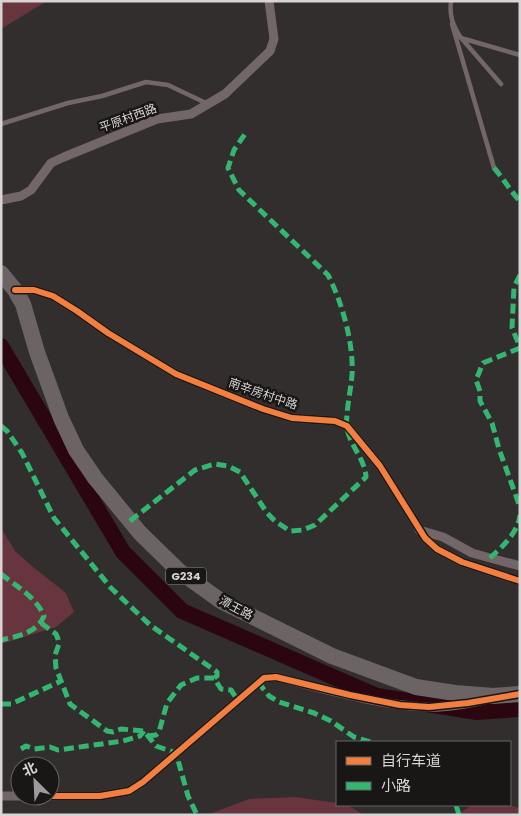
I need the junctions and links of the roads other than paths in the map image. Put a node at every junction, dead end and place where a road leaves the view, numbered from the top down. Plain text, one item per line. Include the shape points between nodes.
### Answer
1 (269, 1) edge
2 (451, 1) edge
3 (452, 24) junction
4 (461, 38) junction
5 (520, 55) edge
6 (501, 84) dead end
7 (209, 104) junction
8 (1, 124) edge
9 (494, 168) dead end
10 (1, 200) edge
11 (1, 273) edge
12 (15, 290) junction
13 (419, 530) junction
14 (520, 566) edge
15 (520, 582) edge
16 (520, 694) edge
17 (60, 796) edge

1 - 7 street, 平原村西路 via 274,39 270,51 225,94
2 - 3 lane
3 - 4 lane
3 - 9 lane
4 - 5 lane
4 - 6 lane
7 - 8 lane via 168,86 146,82
7 - 10 street, 平原村西路 via 191,114 157,119 64,157 51,163 31,190 21,196
11 - 12 highway, 潭王路 / G234
12 - 13 street, 南辛房村中路 via 34,290 54,296 176,374 292,418 335,421 347,426 380,466
12 - 16 highway, 潭王路 / G234 via 61,418 76,450 140,533 179,572 221,601 332,656 416,687 493,696
13 - 14 street via 443,537 472,553
13 - 15 street, 南辛房村中路 via 437,549 454,558
16 - 17 street via 428,708 350,695 276,677 264,678 143,782 128,791 100,796

